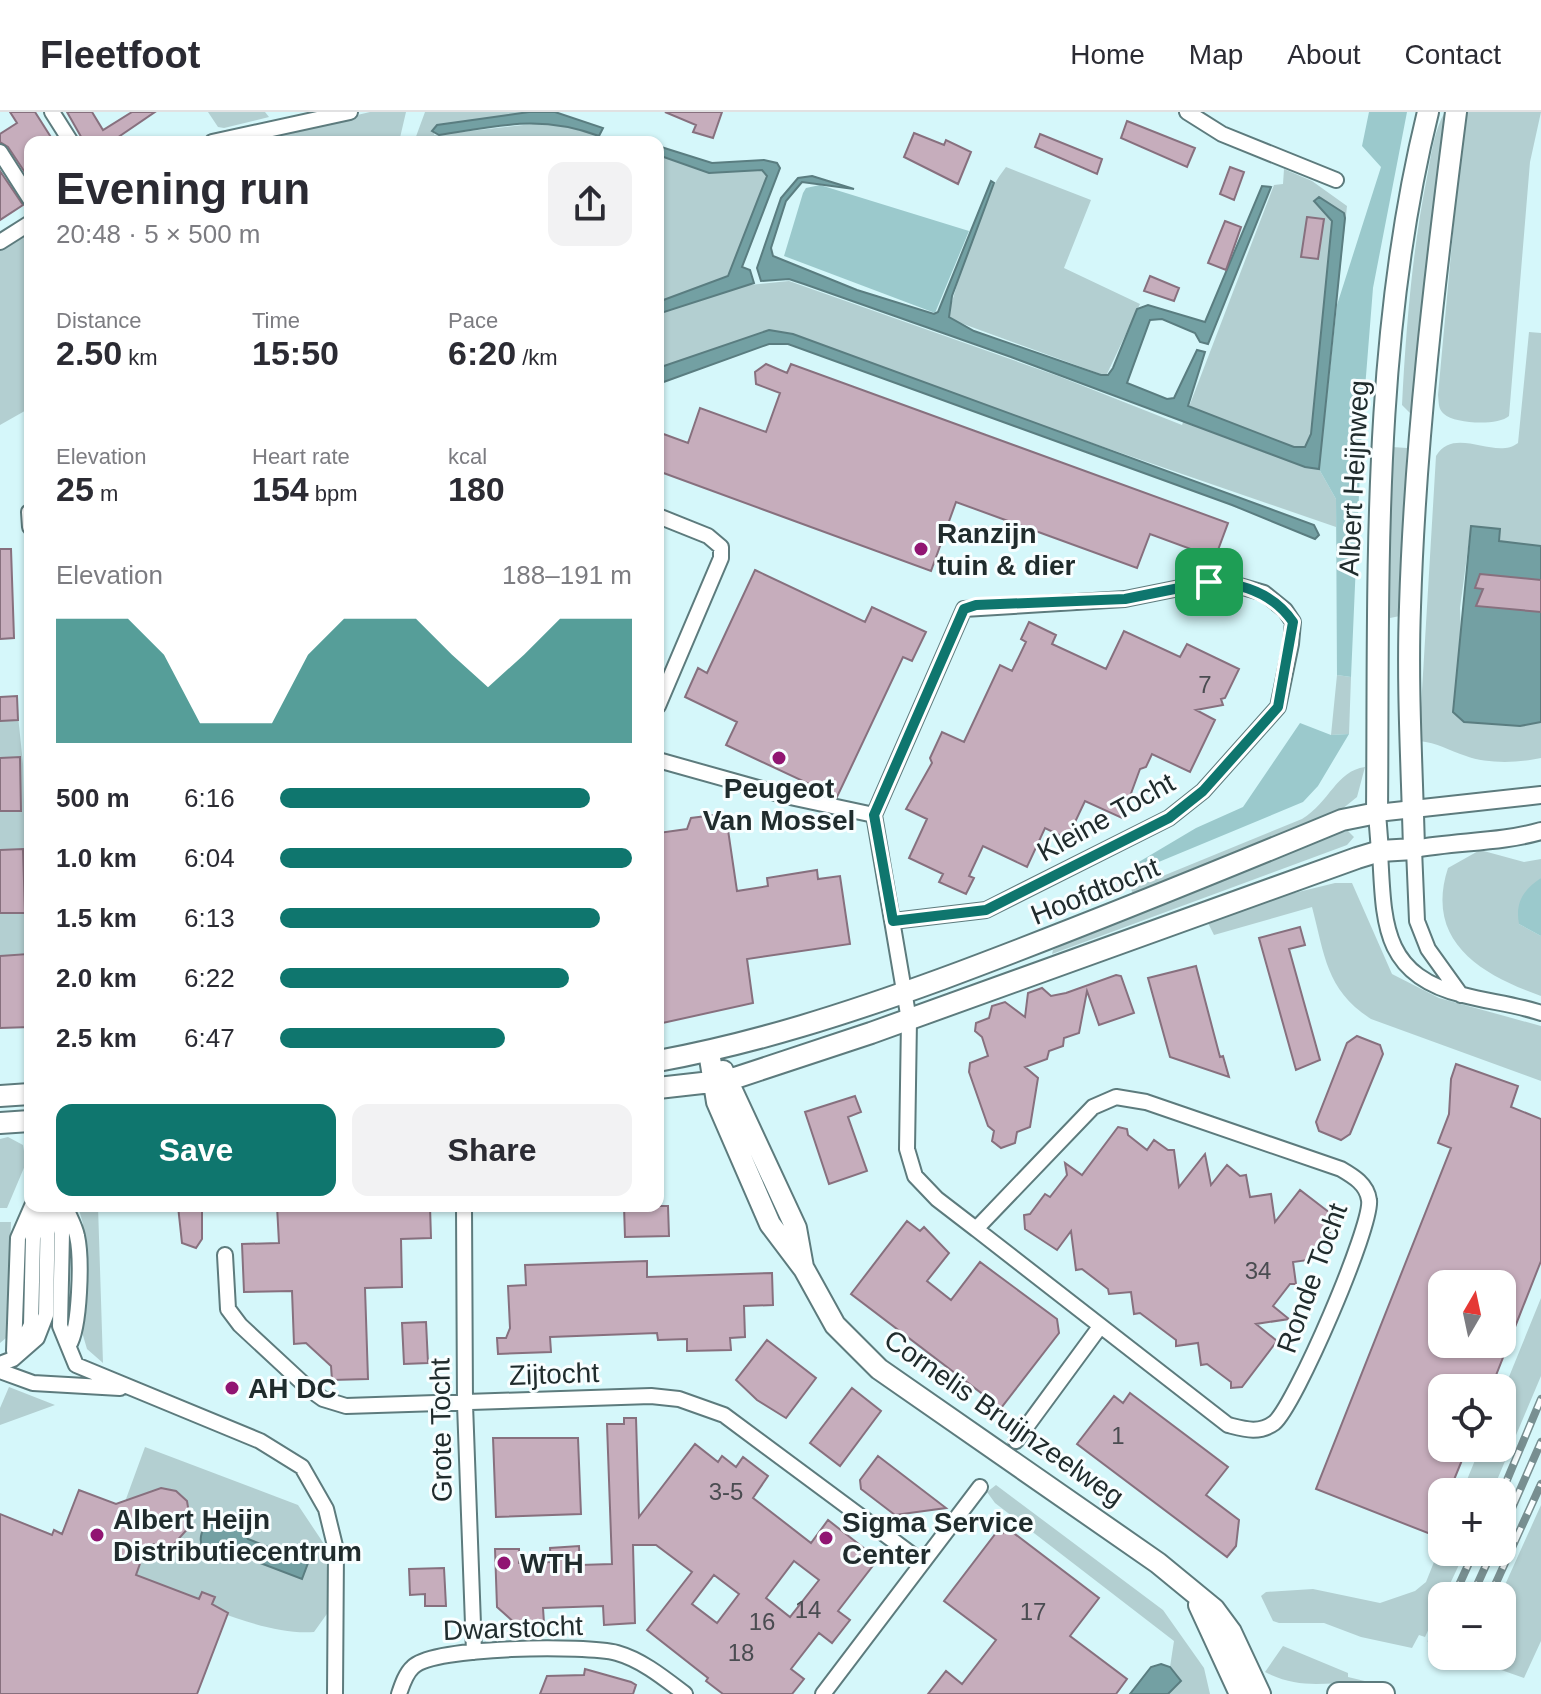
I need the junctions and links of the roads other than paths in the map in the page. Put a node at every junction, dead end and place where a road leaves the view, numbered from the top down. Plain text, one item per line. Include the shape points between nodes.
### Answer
1 (52, 112) edge
2 (350, 112) edge
3 (1187, 112) edge
4 (1428, 112) edge
5 (1456, 112) edge
6 (67, 136) edge
7 (240, 136) edge
8 (0, 152) edge
9 (1336, 180) dead end
10 (24, 190) edge
11 (24, 227) edge
12 (0, 242) edge
13 (664, 518) edge
14 (664, 692) edge
15 (664, 762) edge
16 (1541, 795) edge
17 (1413, 807) junction
18 (1377, 813) junction
19 (874, 815) junction
20 (1541, 831) edge
21 (1414, 849) junction
22 (1380, 851) junction
23 (893, 921) junction
24 (905, 993) junction
25 (1461, 995) junction
26 (1541, 1013) edge
27 (909, 1020) junction
28 (709, 1052) junction
29 (664, 1060) edge
30 (720, 1082) junction
31 (664, 1087) edge
32 (24, 1094) edge
33 (0, 1096) edge
34 (24, 1121) edge
35 (0, 1123) edge
36 (29, 1212) edge
37 (39, 1212) edge
38 (48, 1212) edge
39 (58, 1212) edge
40 (67, 1212) edge
41 (464, 1212) edge
42 (976, 1229) junction
43 (225, 1255) dead end
44 (1099, 1328) junction
45 (69, 1345) junction
46 (7, 1362) edge
47 (0, 1371) edge
48 (129, 1388) junction
49 (465, 1404) junction
50 (1016, 1441) dead end
51 (980, 1487) dead end
52 (922, 1562) junction
53 (1193, 1594) junction
54 (474, 1652) junction
55 (335, 1694) edge
56 (399, 1694) edge
57 (685, 1694) edge
58 (823, 1694) edge
59 (1240, 1694) edge
60 (1260, 1694) edge
61 (1339, 1694) edge
62 (1383, 1694) edge

1 - 6 street
2 - 7 street
3 - 9 street via 1222,134
4 - 18 main road, Albert Heijnweg via 1399,248 1382,429
5 - 17 main road via 1440,234 1410,604
8 - 10 street
11 - 12 street
13 - 14 street via 708,536 721,547 721,558
15 - 19 street
16 - 17 street, Hoofdtocht
17 - 18 street, Hoofdtocht
17 - 21 main road
18 - 22 street, Albert Heijnweg
18 - 24 main road, Hoofdtocht via 1342,820 1046,942
19 - 23 street
19 - 23 street, Kleine Tocht via 964,609 1125,599 1219,582 1264,593 1293,622 1278,707 1203,791 1169,818 986,910
20 - 21 street
21 - 22 main road, Hoofdtocht
21 - 25 street via 1417,921 1428,949
22 - 25 street via 1390,939 1421,981
22 - 27 main road, Hoofdtocht
23 - 24 street
24 - 27 street, Ronde Tocht
24 - 28 main road, Hoofdtocht
25 - 26 street
27 - 30 main road, Hoofdtocht
27 - 42 street, Ronde Tocht via 906,1131 915,1176
28 - 29 main road, Hoofdtocht
28 - 30 main road, Cornelis Bruijnzeelweg
30 - 31 main road, Hoofdtocht
30 - 53 main road, Cornelis Bruijnzeelweg via 770,1224 804,1269 835,1325 879,1369 1158,1563
32 - 33 main road
34 - 35 main road
36 - 46 street via 18,1238
37 - 46 street via 31,1325
38 - 46 street via 46,1315 37,1338
39 - 45 street via 60,1326
40 - 45 street via 78,1249 76,1325
41 - 49 street, Grote Tocht
42 - 44 street, Ronde Tocht
42 - 44 street, Ronde Tocht via 1093,1107 1116,1097 1146,1102 1341,1169 1365,1189 1365,1222 1318,1344 1290,1404 1272,1424 1251,1431 1228,1425
43 - 49 street, Zijtocht via 228,1309 323,1399 346,1406
44 - 50 street
45 - 48 street via 76,1365
47 - 48 street via 33,1383
48 - 55 street via 285,1454 314,1482 336,1550
49 - 52 street, Zijtocht via 651,1396 702,1405 724,1415
49 - 54 street, Grote Tocht
51 - 52 street
52 - 58 street
53 - 59 main road, Cornelis Bruijnzeelweg
53 - 60 main road, Cornelis Bruijnzeelweg via 1214,1609 1231,1632
54 - 56 street, Dwarstocht via 439,1654 413,1666
54 - 57 street, Dwarstocht via 583,1648 617,1653
61 - 62 main road

